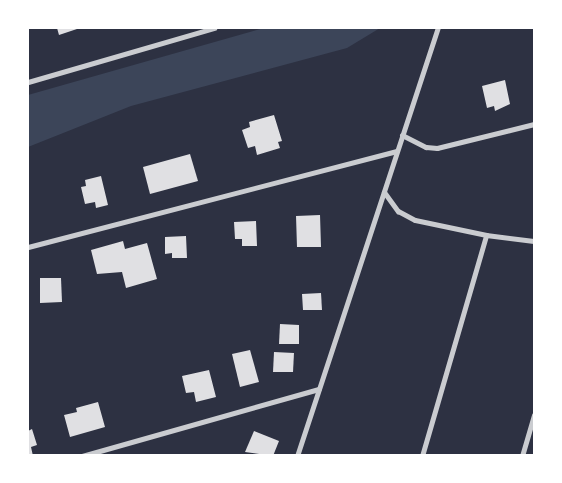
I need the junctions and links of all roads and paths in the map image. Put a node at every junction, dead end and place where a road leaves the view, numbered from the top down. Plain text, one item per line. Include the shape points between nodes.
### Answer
1 (214, 28) edge
2 (438, 28) edge
3 (28, 82) edge
4 (534, 124) edge
5 (402, 135) junction
6 (397, 151) junction
7 (384, 192) junction
8 (486, 235) junction
9 (534, 241) edge
10 (28, 247) edge
11 (319, 389) junction
12 (534, 415) edge
13 (82, 456) edge
14 (297, 456) edge
15 (422, 456) edge
16 (522, 456) edge

1 - 3 street
2 - 5 street
4 - 5 street via 436,148 426,148
5 - 6 street
6 - 7 street
6 - 10 street
7 - 8 street via 398,211 415,220
7 - 11 street
8 - 9 street
8 - 15 street
11 - 13 street
11 - 14 street
12 - 16 street

